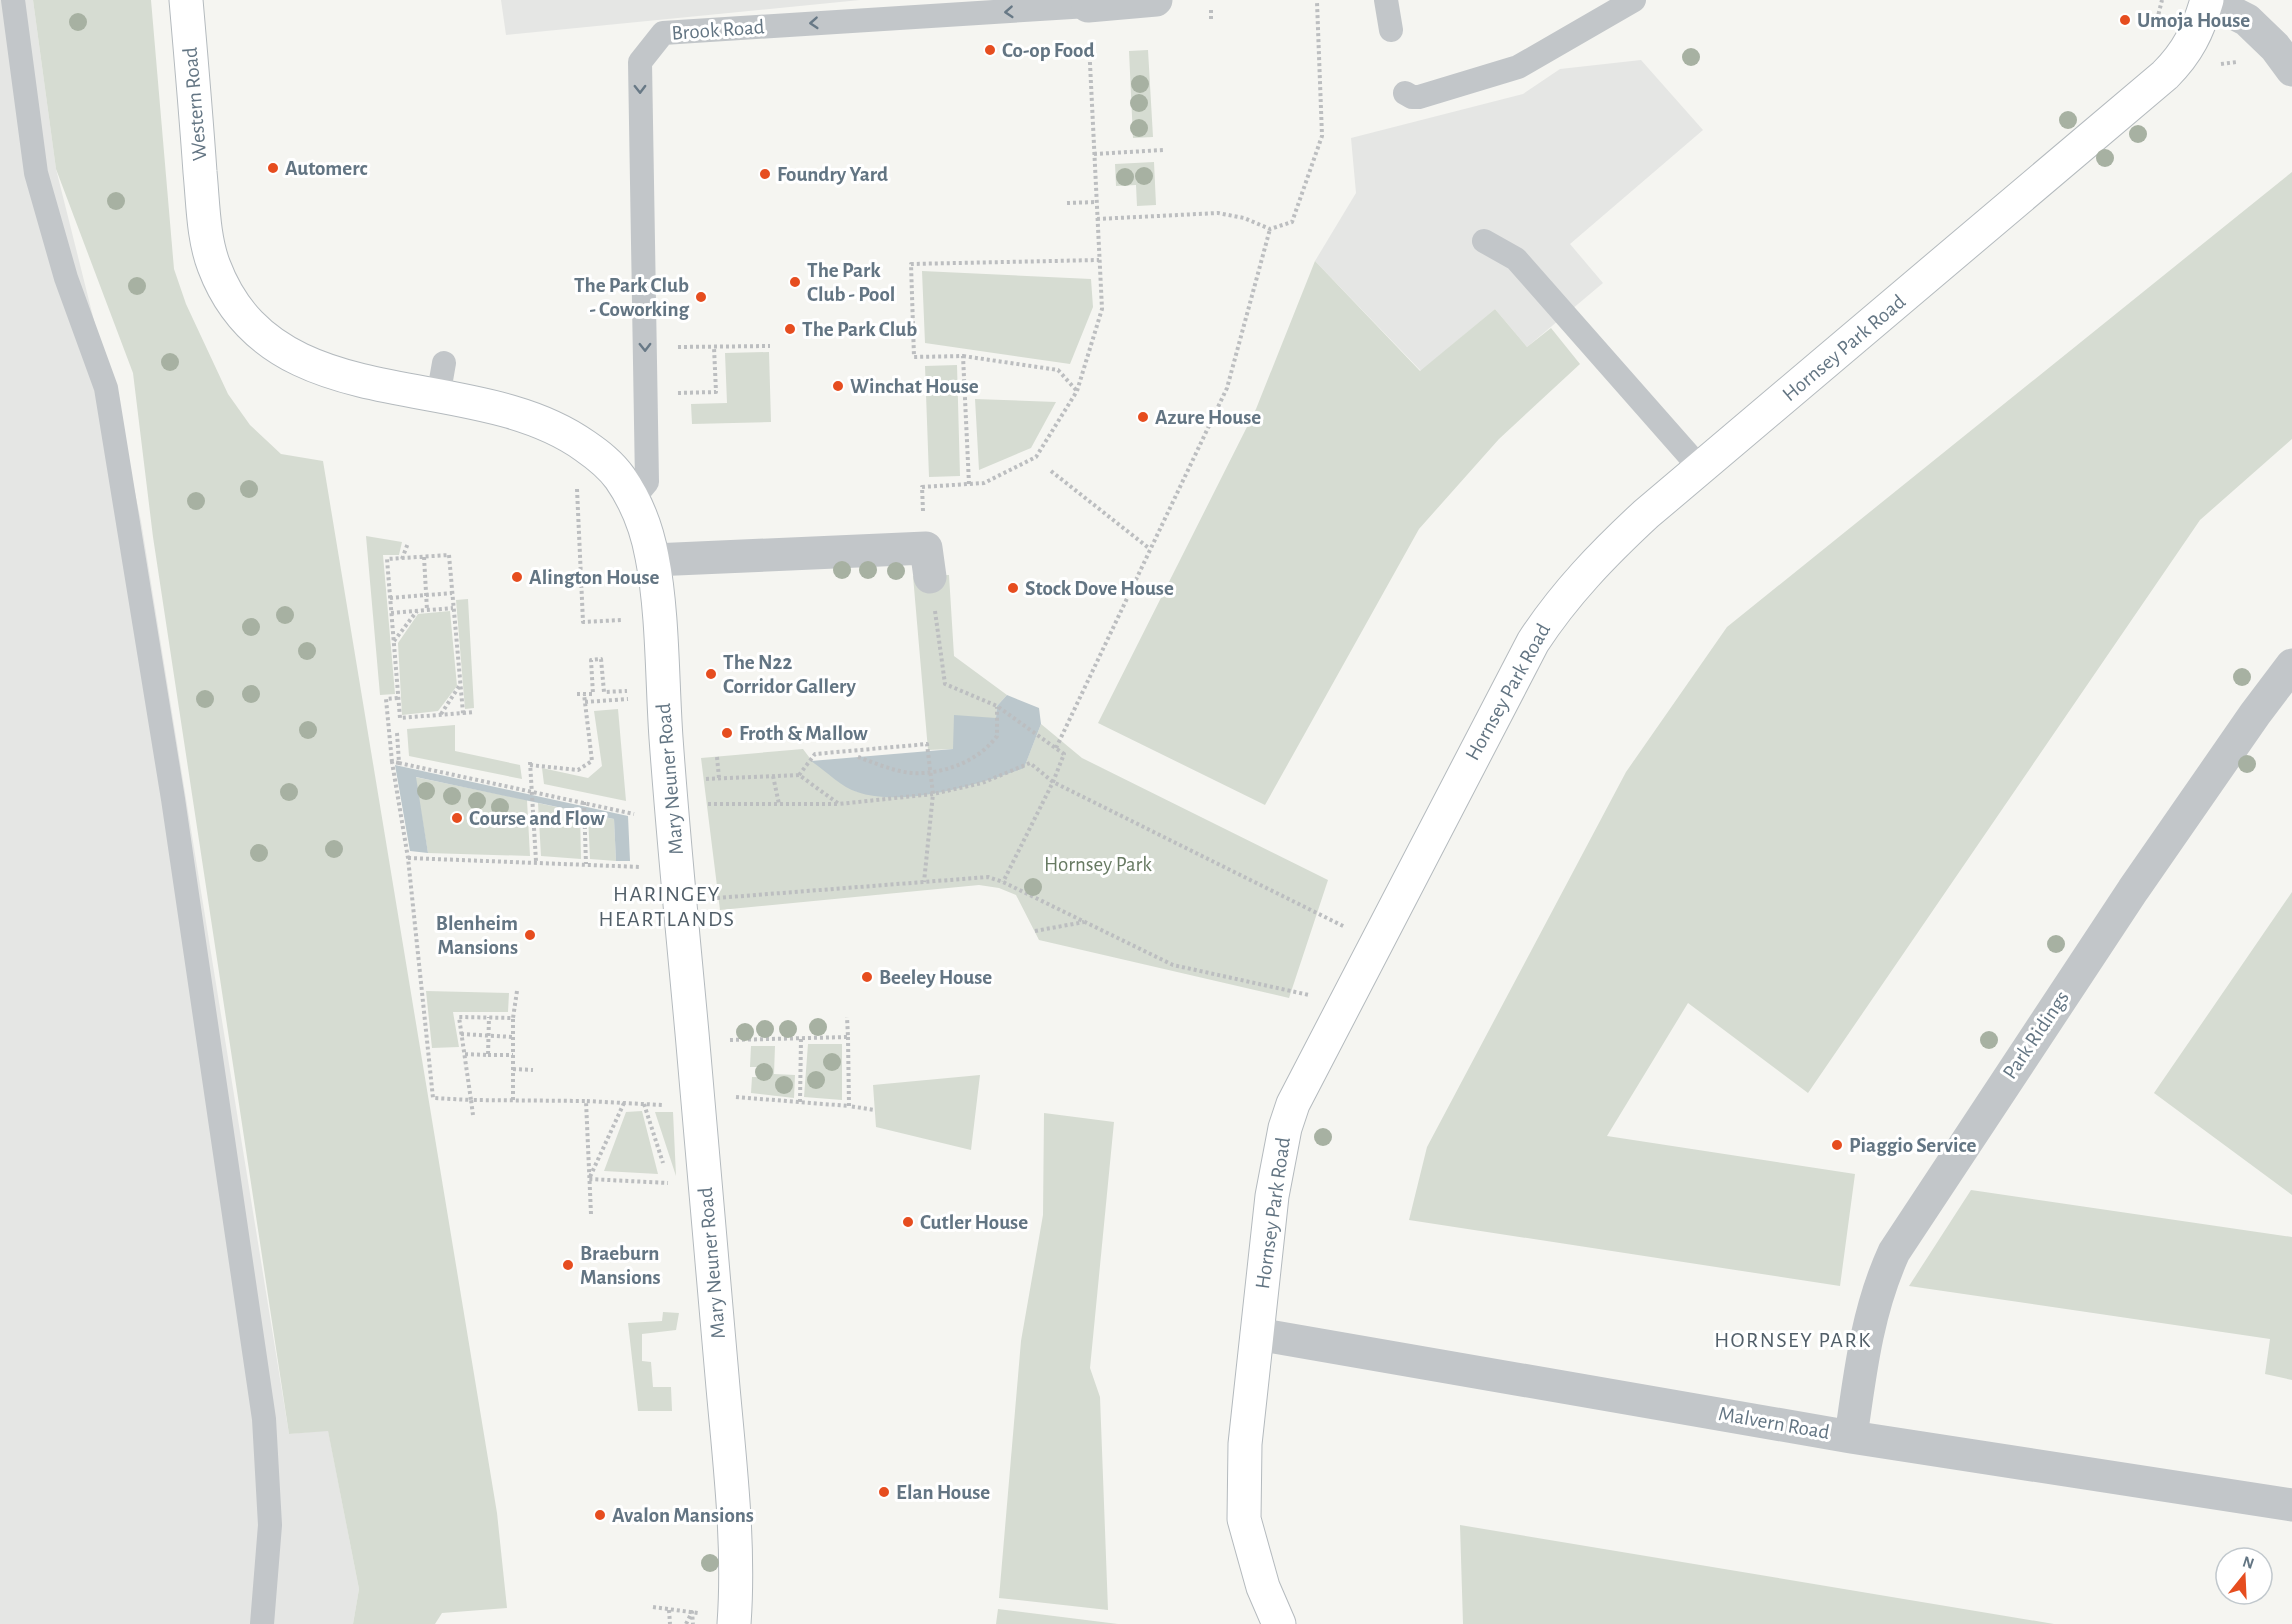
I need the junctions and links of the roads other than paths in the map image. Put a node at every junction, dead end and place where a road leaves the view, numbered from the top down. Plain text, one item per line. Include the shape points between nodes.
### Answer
1 (13, 0) edge
2 (186, 0) edge
3 (1156, 0) edge
4 (1386, 0) edge
5 (1634, 0) edge
6 (2207, 0) edge
7 (1088, 3) edge
8 (1391, 30) dead end
9 (2292, 70) edge
10 (1406, 93) dead end
11 (203, 207) joint
12 (1484, 241) dead end
13 (444, 363) dead end
14 (438, 397) junction
15 (1701, 469) junction
16 (620, 477) junction
17 (653, 560) junction
18 (930, 577) road end
19 (2292, 665) edge
20 (1257, 1334) junction
21 (1851, 1437) junction
22 (2292, 1505) edge
23 (735, 1620) edge
24 (262, 1624) edge
25 (1279, 1624) edge

1 - 24 lane via 36,173 66,278 106,388 173,799 264,1419 270,1525
2 - 11 main road, Western Road
3 - 7 street, Brook Road
4 - 8 lane
5 - 10 lane via 1518,67 1419,97
6 - 9 street via 2247,20
6 - 15 main road, Hornsey Park Road via 2190,48 2165,75
7 -> 16 lane, Brook Road via 663,33 640,62 647,482 635,490
11 - 14 main road, Mary Neuner Road via 211,259 223,289 240,314 264,336 288,354 317,368
12 - 15 lane via 1516,259
13 - 14 lane
14 - 16 main road, Mary Neuner Road via 542,422 587,447
15 - 20 main road, Hornsey Park Road via 1614,544 1558,604 1533,642 1375,942 1293,1104 1285,1128 1272,1196
16 - 17 main road, Mary Neuner Road via 645,524
17 - 18 street via 926,548
17 - 23 main road, Mary Neuner Road via 738,1573
19 - 21 street, Park Ridings via 2133,891 1894,1252 1879,1284 1866,1329
20 - 21 street, Malvern Road
20 - 25 main road, Hornsey Park Road via 1245,1444 1244,1519 1263,1587
21 - 22 street, Malvern Road

